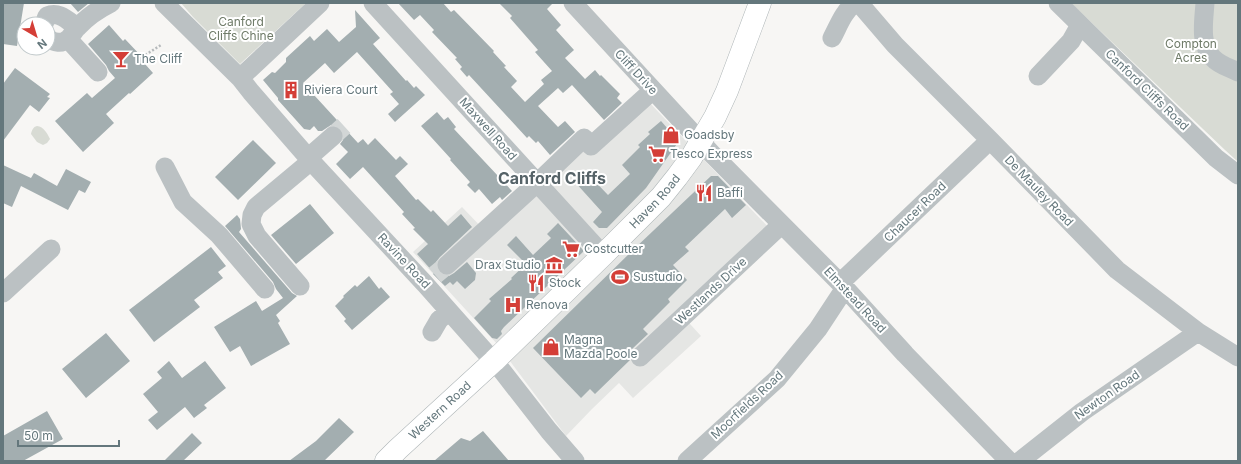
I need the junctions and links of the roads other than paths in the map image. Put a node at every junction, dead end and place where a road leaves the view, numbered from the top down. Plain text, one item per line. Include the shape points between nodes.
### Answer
1 (111, 3) edge
2 (164, 3) edge
3 (320, 3) edge
4 (374, 3) edge
5 (760, 3) edge
6 (855, 3) edge
7 (859, 3) edge
8 (1058, 3) edge
9 (1205, 3) edge
10 (583, 7) edge
11 (46, 16) edge
12 (1080, 25) junction
13 (73, 33) junction
14 (832, 38) dead end
15 (56, 42) edge
16 (98, 72) dead end
17 (1238, 72) edge
18 (234, 75) junction
19 (1038, 76) dead end
20 (653, 90) junction
21 (333, 136) tunnel mouth
22 (990, 140) junction
23 (700, 141) junction
24 (310, 159) junction
25 (165, 167) dead end
26 (1238, 174) edge
27 (538, 183) junction
28 (781, 225) junction
29 (51, 249) dead end
30 (603, 255) junction
31 (435, 275) junction
32 (842, 285) junction
33 (300, 286) dead end
34 (265, 289) dead end
35 (3, 293) edge
36 (449, 311) junction
37 (432, 332) dead end
38 (1198, 332) junction
39 (640, 357) dead end
40 (1238, 357) edge
41 (494, 361) junction
42 (386, 461) edge
43 (575, 461) edge
44 (687, 461) edge
45 (1009, 461) edge
46 (1020, 461) edge

1 - 13 street via 100,8
2 - 18 street, Ravine Road
3 - 18 street
4 - 27 street, Maxwell Road
5 - 23 main road, Haven Road via 727,91
6 - 14 street via 849,7
7 - 22 street, De Mauley Road via 895,45
8 - 12 street, Canford Cliffs Road
9 - 17 street via 1204,39 1208,51 1212,58
10 - 20 street, Cliff Drive
11 - 13 street via 58,15
12 - 19 street via 1071,41
12 - 26 street, Canford Cliffs Road via 1216,158
13 - 15 street via 59,43
13 - 16 street
18 - 24 street, Ravine Road
20 - 23 street, Cliff Drive
20 - 27 street via 591,146 584,138
21 - 24 street
22 - 32 street, Chaucer Road
22 - 38 street, De Mauley Road via 1117,270
23 - 28 street, Elmstead Road
23 - 30 main road, Haven Road via 682,171 661,197
24 - 31 street, Ravine Road
24 - 33 street via 256,207 251,224
25 - 34 street via 183,202 219,236
27 - 30 street, Maxwell Road
27 - 31 street
28 - 32 street, Elmstead Road
28 - 39 street, Westlands Drive
29 - 35 street
30 - 41 main road, Haven Road
31 - 36 street, Ravine Road
32 - 44 street, Moorfields Road via 818,329 777,379
32 - 45 street, Elmstead Road
36 - 37 street via 439,320
36 - 41 street, Ravine Road
38 - 40 street, De Mauley Road
38 - 46 street, Newton Road via 1082,412
41 - 42 main road, Western Road
41 - 43 street, Ravine Road

